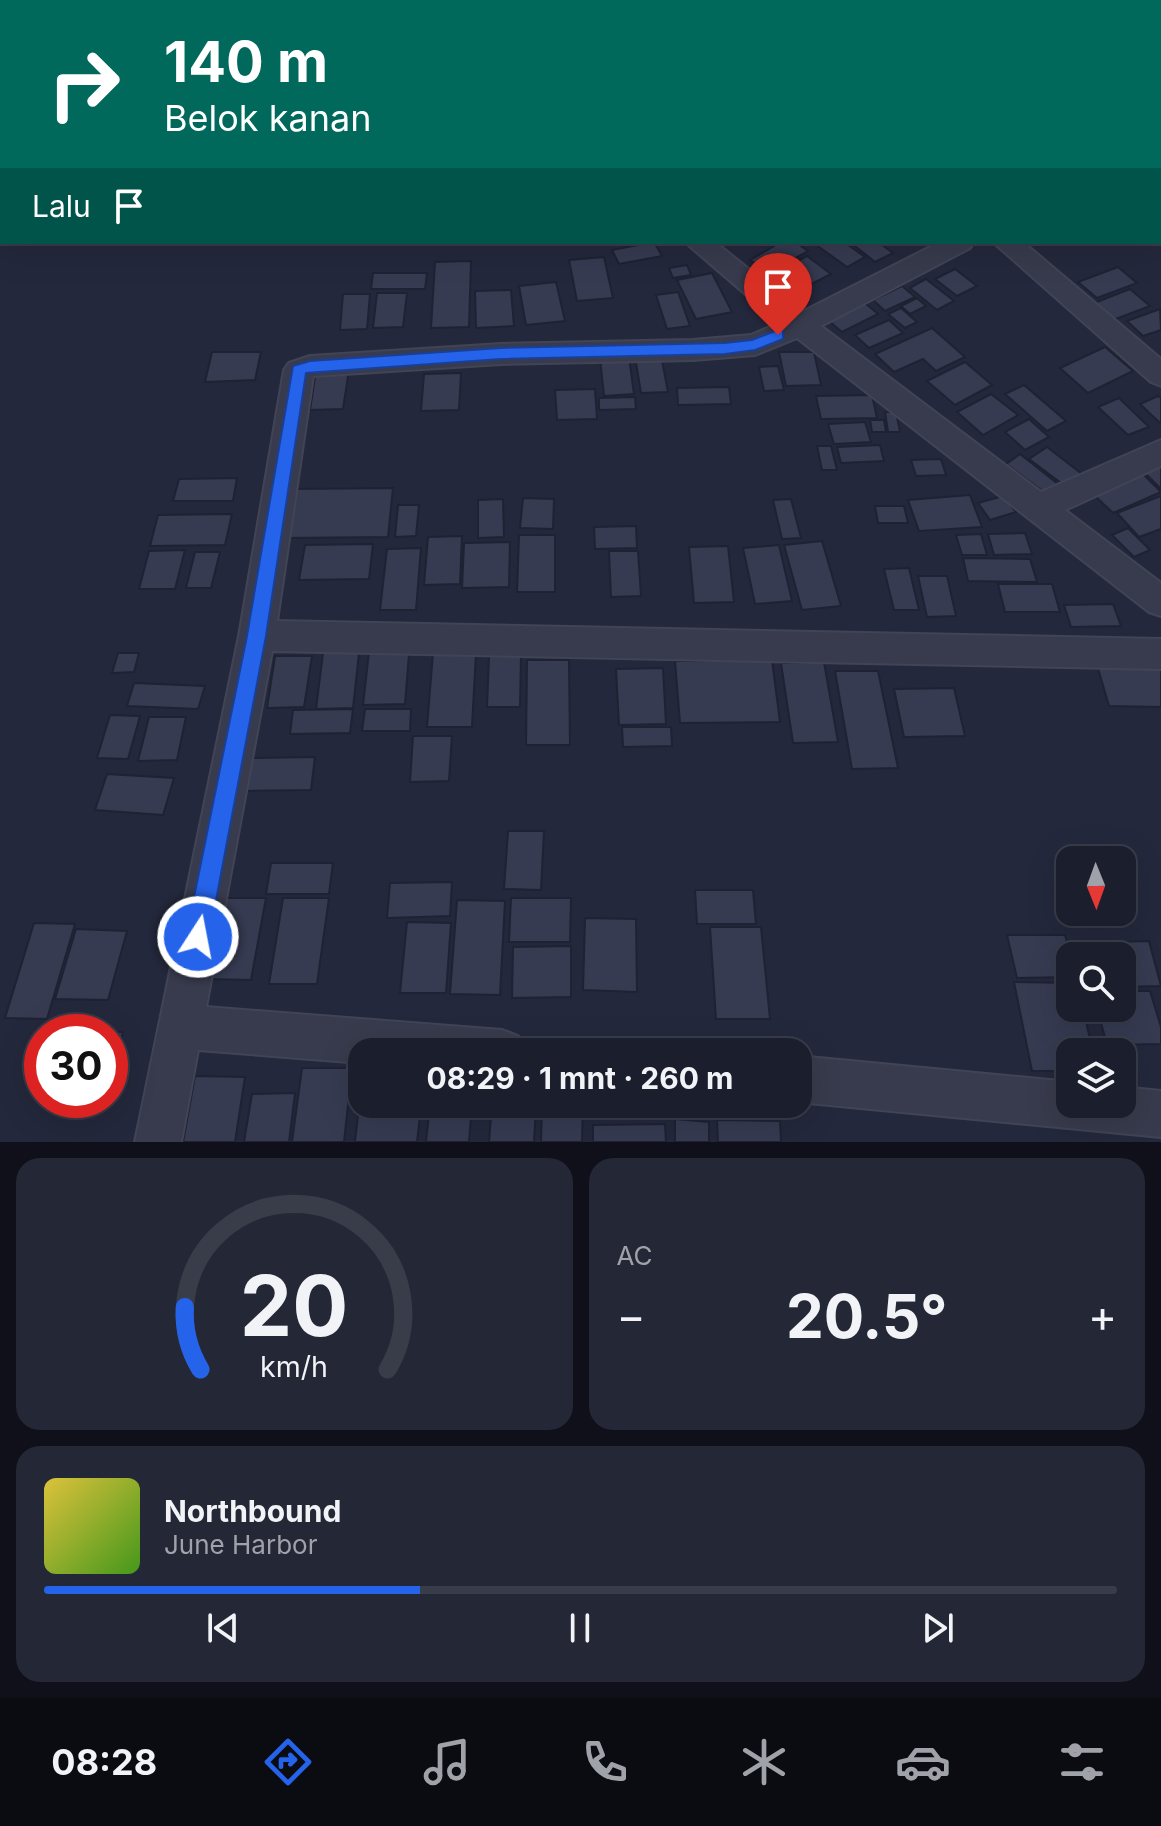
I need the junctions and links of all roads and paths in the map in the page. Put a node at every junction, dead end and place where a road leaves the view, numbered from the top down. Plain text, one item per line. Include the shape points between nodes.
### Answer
1 (700, 244) edge
2 (957, 244) edge
3 (1008, 244) edge
4 (800, 325) junction
5 (1161, 375) edge
6 (1161, 452) edge
7 (1040, 507) junction
8 (1161, 602) edge
9 (257, 636) junction
10 (1161, 654) edge
11 (180, 1027) junction
12 (348, 1040) edge
13 (812, 1080) edge
14 (1161, 1114) edge
15 (158, 1142) edge

1 - 4 street
2 - 4 street
3 - 5 street
4 - 7 street
4 - 9 street via 755,345 725,349 501,354 301,368
6 - 7 street
7 - 8 street
9 - 10 street
9 - 11 street
11 - 12 street
11 - 15 street
13 - 14 street

